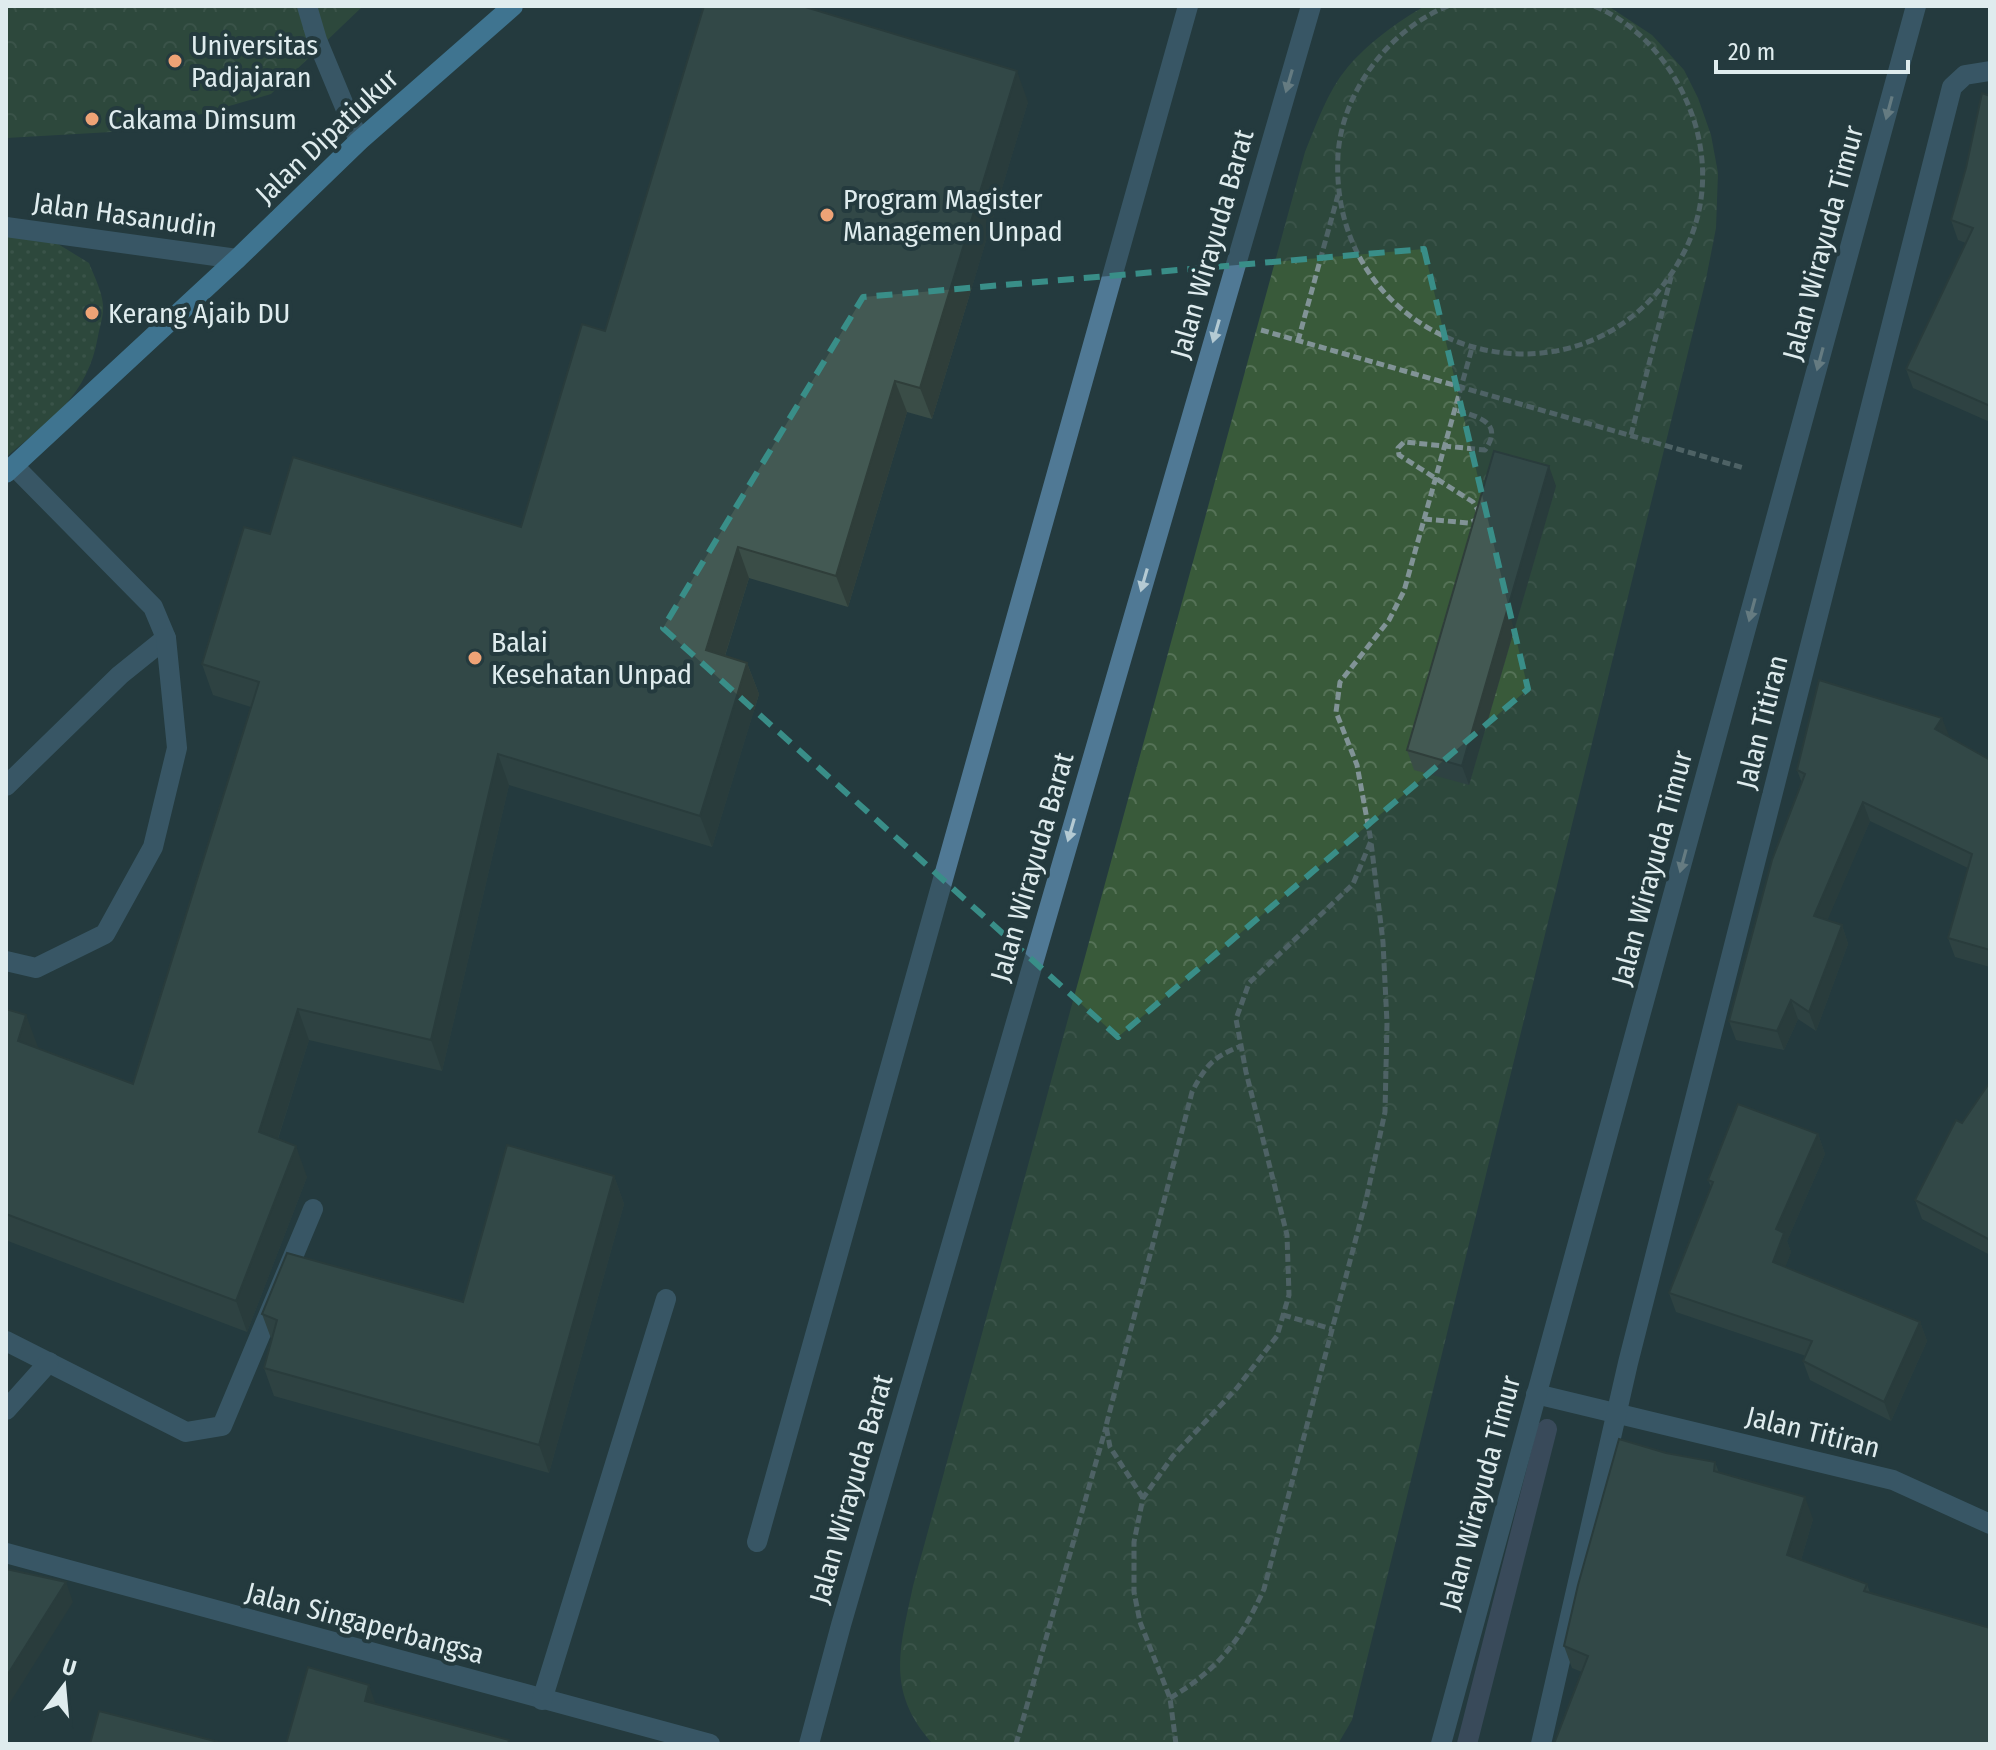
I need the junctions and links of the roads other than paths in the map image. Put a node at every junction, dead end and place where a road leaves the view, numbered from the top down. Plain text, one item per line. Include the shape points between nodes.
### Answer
1 (307, 6) edge
2 (513, 6) edge
3 (1188, 6) edge
4 (1311, 6) edge
5 (1916, 6) edge
6 (1990, 71) edge
7 (359, 141) junction
8 (6, 227) edge
9 (237, 259) junction
10 (10, 469) edge
11 (166, 638) junction
12 (6, 786) edge
13 (6, 961) edge
14 (313, 1209) dead end
15 (666, 1299) dead end
16 (6, 1341) edge
17 (49, 1362) junction
18 (1536, 1394) junction
19 (6, 1410) edge
20 (1616, 1413) junction
21 (1990, 1524) edge
22 (757, 1542) dead end
23 (6, 1553) edge
24 (542, 1700) junction
25 (709, 1744) edge
26 (809, 1744) edge
27 (1441, 1744) edge
28 (1541, 1744) edge

1 - 7 street
2 - 7 main road, Jalan Dipatiukur
3 - 22 street
4 -> 26 street, Jalan Wirayuda Barat
5 -> 18 street, Jalan Wirayuda Timur
6 - 20 street, Jalan Titiran via 1965,75 1952,87
7 - 9 main road, Jalan Dipatiukur
8 - 9 street, Jalan Hasanudin
9 - 10 main road, Jalan Dipatiukur
10 - 11 street via 153,607
11 - 12 street via 120,675
11 - 13 street via 177,748 153,847 105,934 36,968
14 - 17 street via 222,1426 186,1432
15 - 24 street
16 - 17 street
17 - 19 street
18 - 20 street, Jalan Titiran
18 - 27 street, Jalan Wirayuda Timur
20 - 21 street, Jalan Titiran via 1893,1480
20 - 28 street
23 - 24 street, Jalan Singaperbangsa
24 - 25 street, Jalan Singaperbangsa

